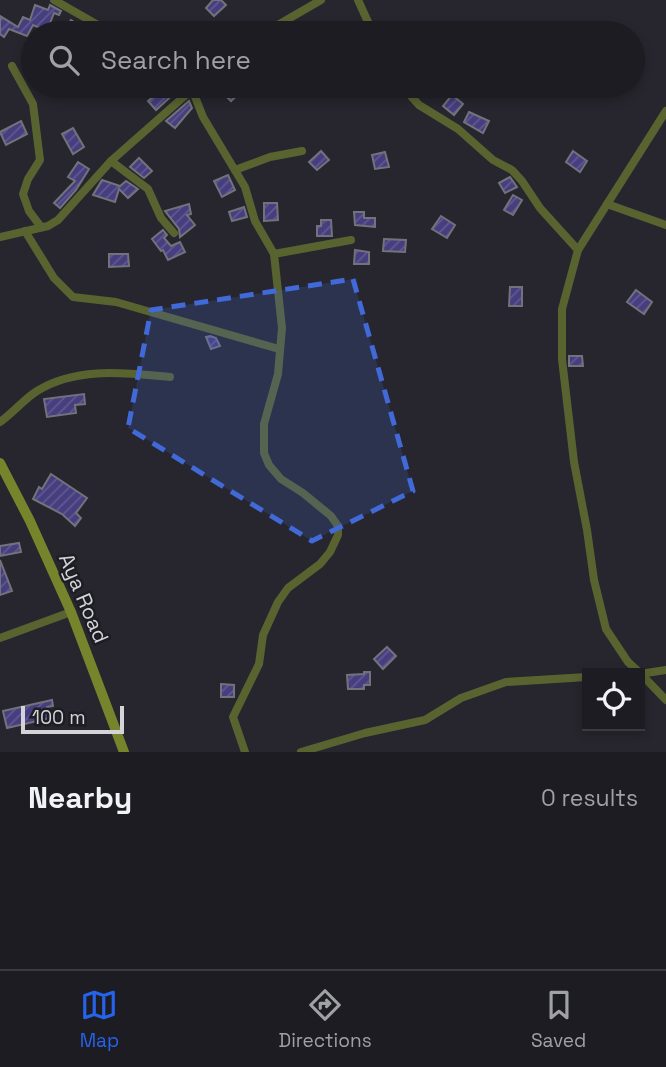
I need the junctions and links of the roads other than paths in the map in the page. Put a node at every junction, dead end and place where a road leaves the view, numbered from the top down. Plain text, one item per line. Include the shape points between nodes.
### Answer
1 (54, 0) edge
2 (320, 0) edge
3 (358, 0) edge
4 (91, 21) edge
5 (284, 21) edge
6 (368, 21) edge
7 (12, 66) dead end
8 (21, 82) edge
9 (30, 98) edge
10 (182, 98) edge
11 (197, 98) edge
12 (413, 98) edge
13 (666, 111) edge
14 (302, 151) dead end
15 (111, 160) junction
16 (235, 170) junction
17 (607, 204) junction
18 (666, 225) edge
19 (41, 228) junction
20 (25, 230) junction
21 (174, 233) dead end
22 (0, 237) edge
23 (351, 240) dead end
24 (578, 250) junction
25 (274, 254) junction
26 (279, 349) junction
27 (170, 377) dead end
28 (0, 422) edge
29 (0, 463) edge
30 (71, 612) junction
31 (0, 638) edge
32 (635, 668) edge
33 (666, 670) edge
34 (645, 672) edge
35 (582, 677) edge
36 (645, 678) edge
37 (666, 700) edge
38 (124, 752) edge
39 (245, 752) edge
40 (301, 752) edge

1 - 4 street
2 - 5 street
3 - 6 street
7 - 8 street
9 - 19 street via 40,160 23,194
10 - 15 street
11 - 16 street via 203,117
12 - 24 street via 512,170
13 - 17 street
14 - 16 street
15 - 19 street via 58,220
15 - 21 street via 148,189 161,218
16 - 25 street via 255,222
17 - 18 street
17 - 24 street
19 - 20 street
20 - 22 street
20 - 26 street via 54,278 73,298 116,302
23 - 25 street
24 - 32 street via 562,309 562,359 574,462 606,629
25 - 26 street via 282,328
26 - 39 street via 278,374 264,424 264,453 281,479 331,516 338,535 320,564 288,588 263,635 259,664 233,717
27 - 28 street via 71,376 37,391
29 - 30 street, Aya Road
30 - 31 street
30 - 38 street, Aya Road
33 - 34 street
35 - 40 street via 506,682 461,698 425,720
36 - 37 street

